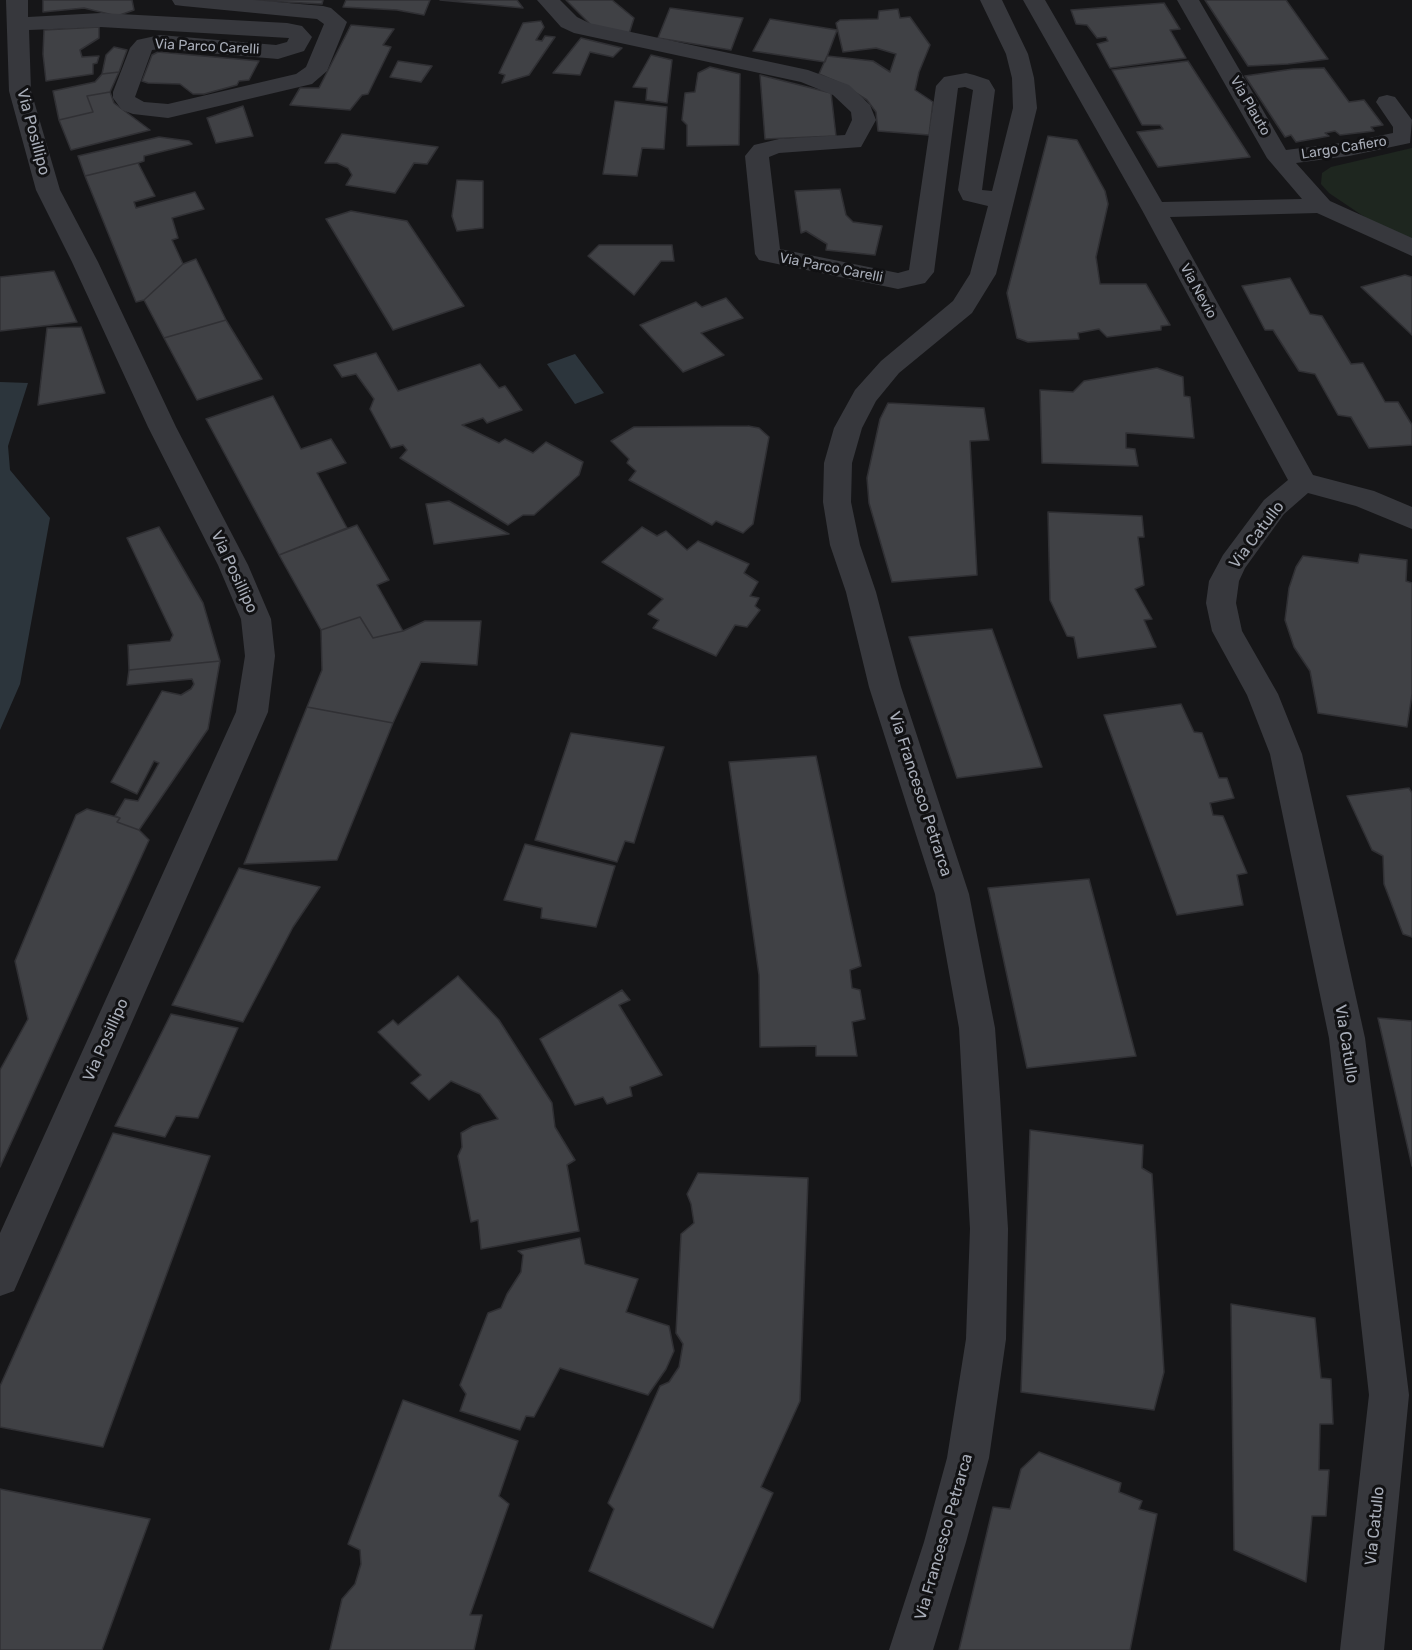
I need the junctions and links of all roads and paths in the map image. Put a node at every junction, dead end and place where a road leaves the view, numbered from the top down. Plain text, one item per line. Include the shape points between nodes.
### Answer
1 (183, 0) edge
2 (548, 0) edge
3 (991, 0) edge
4 (1034, 0) edge
5 (1188, 0) edge
6 (16, 12) edge
7 (1387, 102) dead end
8 (1279, 158) junction
9 (1001, 199) junction
10 (1321, 206) junction
11 (1154, 210) junction
12 (1412, 248) edge
13 (1303, 482) junction
14 (1412, 519) edge
15 (0, 1277) edge
16 (911, 1650) edge
17 (1362, 1650) edge

1 - 6 street, Via Parco Carelli via 323,14 336,21 316,71 304,79 168,111 141,109 124,98 145,45 160,42 278,51 296,46 301,37 287,30
2 - 9 street, Via Parco Carelli via 569,22 582,28 808,77 841,90 862,110 864,120 853,142 779,146 762,150 757,156 768,254 774,257 898,281 916,277 921,272 947,86 952,82 966,80 984,90 970,190 980,198
3 - 9 street, Via Francesco Petrarca via 1017,54 1025,108
4 - 11 street, Via Nevio
5 - 8 street, Via Plauto
6 - 15 street, Via Posillipo via 20,91 48,190 233,565 256,619 260,656 252,712
7 - 8 street, Largo Cafiero via 1405,127 1402,138
8 - 10 street, Via Plauto
9 - 16 street, Via Francesco Petrarca via 983,274 963,308 890,367 865,396 848,428 838,464 837,502 845,545 885,687 952,894 977,1028 983,1109 989,1229 986,1339 968,1458
10 - 11 street, Via Plauto
10 - 12 street, Via Plauto
11 - 13 street, Via Nevio
13 - 14 street via 1364,498
13 - 17 street, Via Catullo via 1274,507 1233,563 1224,581 1221,603 1227,631 1262,694 1286,754 1347,1038 1389,1395

